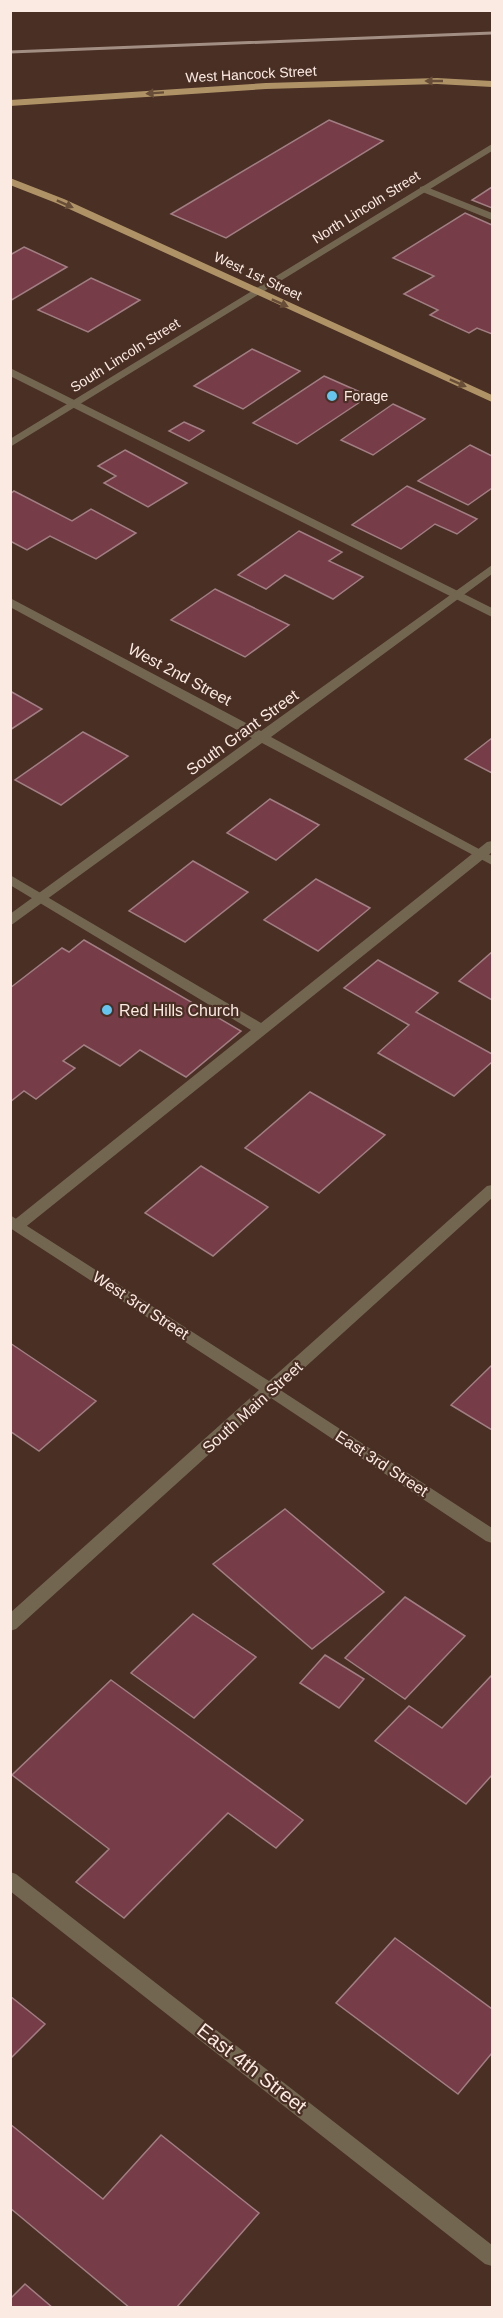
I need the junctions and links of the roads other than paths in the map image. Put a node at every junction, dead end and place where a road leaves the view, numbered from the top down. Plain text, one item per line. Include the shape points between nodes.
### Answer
1 (492, 84) edge
2 (11, 103) edge
3 (492, 147) edge
4 (10, 181) edge
5 (424, 189) junction
6 (492, 217) edge
7 (256, 292) junction
8 (10, 371) edge
9 (492, 399) edge
10 (76, 403) junction
11 (10, 444) edge
12 (492, 569) edge
13 (457, 595) junction
14 (10, 602) edge
15 (492, 613) edge
16 (262, 737) junction
17 (492, 845) edge
18 (486, 858) edge
19 (10, 879) edge
20 (42, 898) junction
21 (10, 921) edge
22 (262, 1030) junction
23 (492, 1190) edge
24 (14, 1222) edge
25 (271, 1390) junction
26 (492, 1536) edge
27 (10, 1624) edge
28 (10, 1880) edge
29 (492, 2257) edge

1 -> 2 main road, West Hancock Street via 414,81 266,86
3 - 5 street, North Lincoln Street
4 -> 7 main road, West 1st Street
5 - 6 street
5 - 7 street, North Lincoln Street
7 -> 9 main road, West 1st Street
7 - 10 street, South Lincoln Street
8 - 10 street
10 - 11 street, South Lincoln Street
10 - 13 street
12 - 13 street, South Grant Street
13 - 15 street
13 - 16 street, South Grant Street
14 - 16 street, West 2nd Street
16 - 18 street, West 2nd Street
16 - 20 street, South Grant Street
17 - 18 street
18 - 22 street
19 - 20 street
20 - 21 street, South Grant Street
20 - 22 street
22 - 24 street
23 - 25 street, South Main Street
24 - 25 street, West 3rd Street
25 - 26 street, East 3rd Street
25 - 27 street, South Main Street
28 - 29 street, East 4th Street

